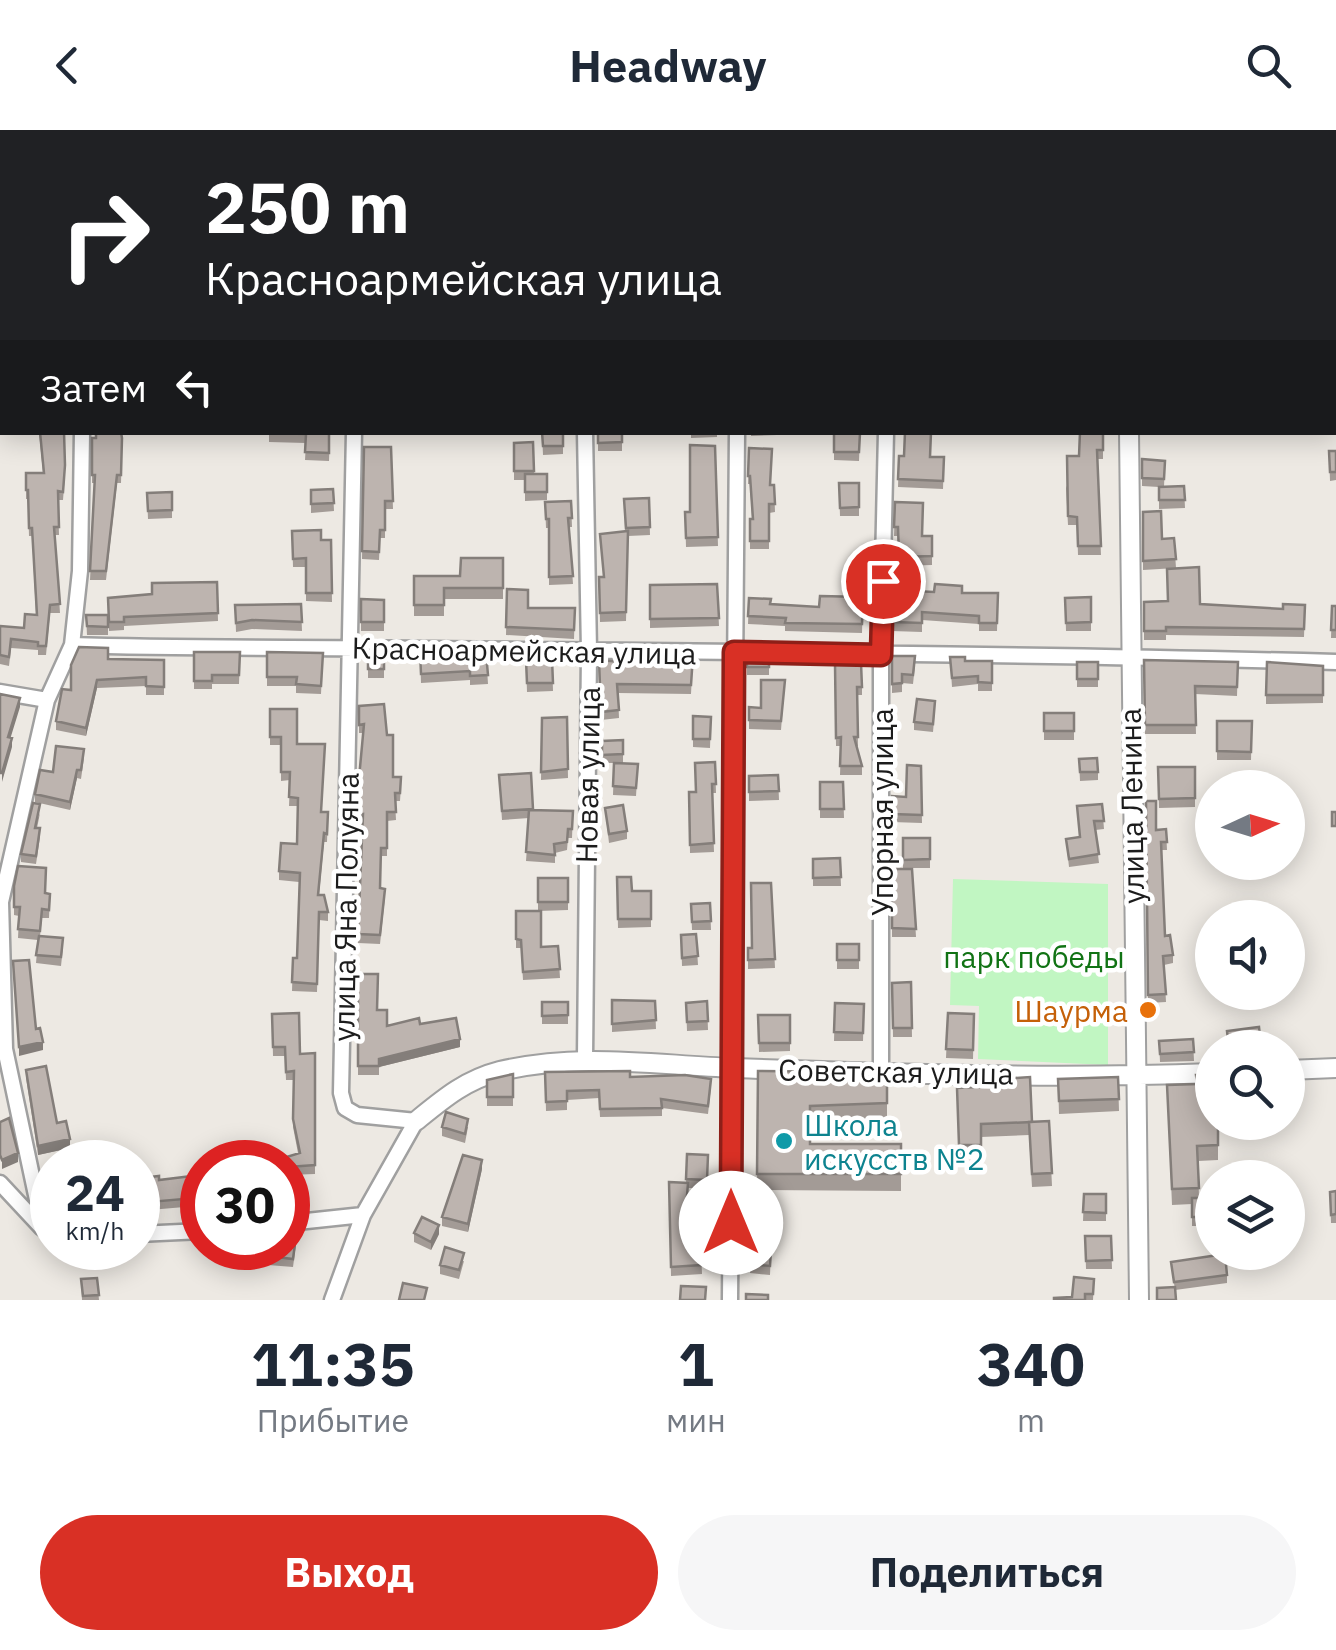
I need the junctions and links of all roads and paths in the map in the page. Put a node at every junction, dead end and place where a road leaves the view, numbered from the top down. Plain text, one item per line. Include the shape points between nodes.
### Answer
1 (82, 435) edge
2 (354, 435) edge
3 (584, 435) edge
4 (737, 435) edge
5 (886, 435) edge
6 (1129, 435) edge
7 (72, 645) junction
8 (350, 648) junction
9 (588, 651) junction
10 (734, 652) junction
11 (881, 655) junction
12 (1129, 656) junction
13 (1336, 662) edge
14 (0, 692) edge
15 (47, 700) junction
16 (585, 1058) junction
17 (732, 1068) junction
18 (1336, 1068) edge
19 (1305, 1069) edge
20 (882, 1071) junction
21 (1195, 1074) edge
22 (1134, 1076) junction
23 (416, 1121) junction
24 (30, 1154) edge
25 (0, 1183) edge
26 (30, 1212) edge
27 (363, 1216) junction
28 (310, 1221) edge
29 (332, 1300) edge
30 (730, 1300) edge
31 (1138, 1300) edge

1 - 7 street
2 - 8 street, улица Яна Полуяна
3 - 9 street, Новая улица
4 - 10 street
5 - 11 street, Упорная улица
6 - 12 street, улица Ленина
7 - 8 street, Красноармейская улица
7 - 15 street
8 - 9 street, Красноармейская улица
8 - 23 street, улица Яна Полуяна via 341,1093 345,1108 357,1115
9 - 10 street, Красноармейская улица
9 - 16 street, Новая улица
10 - 11 street, Красноармейская улица
10 - 17 street
11 - 12 street, Красноармейская улица
11 - 20 street, Упорная улица
12 - 13 street, Красноармейская улица
12 - 22 street, улица Ленина
14 - 15 street
15 - 24 street via 2,902 5,1049
16 - 17 street, Советская улица
16 - 23 street, Советская улица via 462,1084
17 - 20 street, Советская улица
17 - 30 street
18 - 19 street
20 - 22 street, Советская улица
21 - 22 street, Советская улица
22 - 31 street, улица Ленина
23 - 27 street
25 - 26 street
27 - 28 street
27 - 29 street

